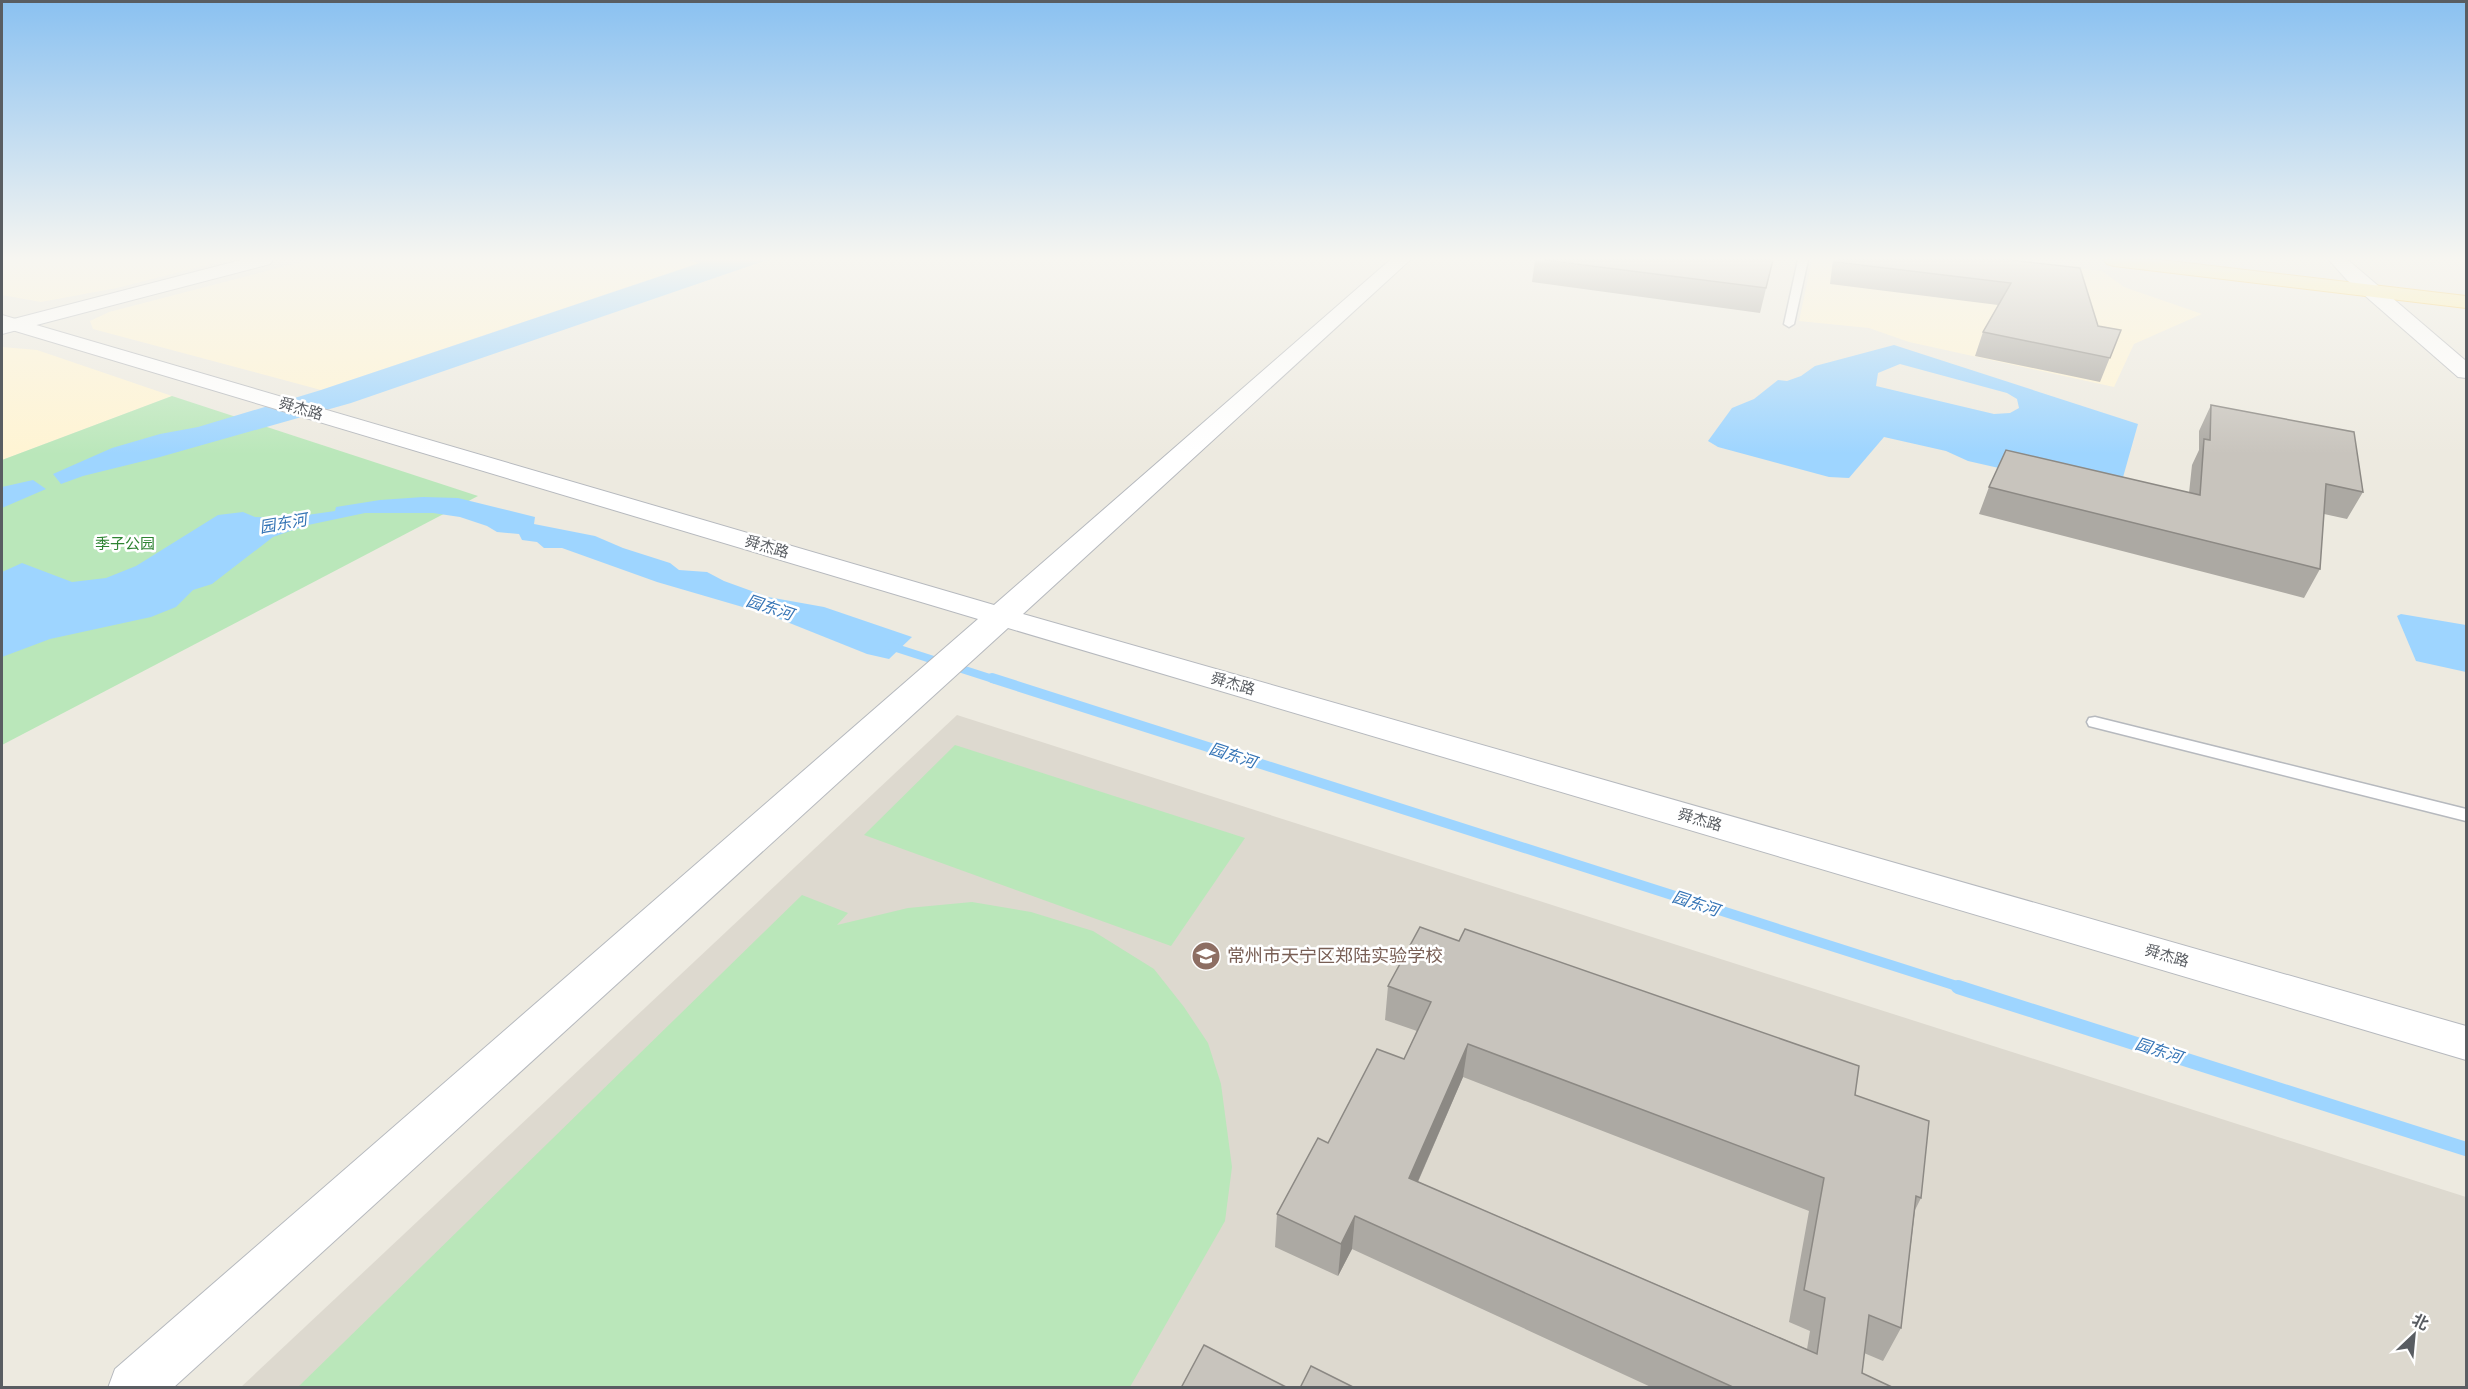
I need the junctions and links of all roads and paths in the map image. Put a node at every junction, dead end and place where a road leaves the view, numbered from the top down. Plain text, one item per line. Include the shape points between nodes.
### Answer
1 (9, 325) edge
2 (1328, 325) edge
3 (2411, 325) edge
4 (2466, 372) edge
5 (1000, 616) junction
6 (2096, 722) dead end
7 (2466, 815) edge
8 (2466, 1043) edge
9 (134, 1388) edge

1 - 5 street, 舜杰路
2 - 5 street
3 - 4 street
5 - 8 street, 舜杰路
5 - 9 street
6 - 7 lane

